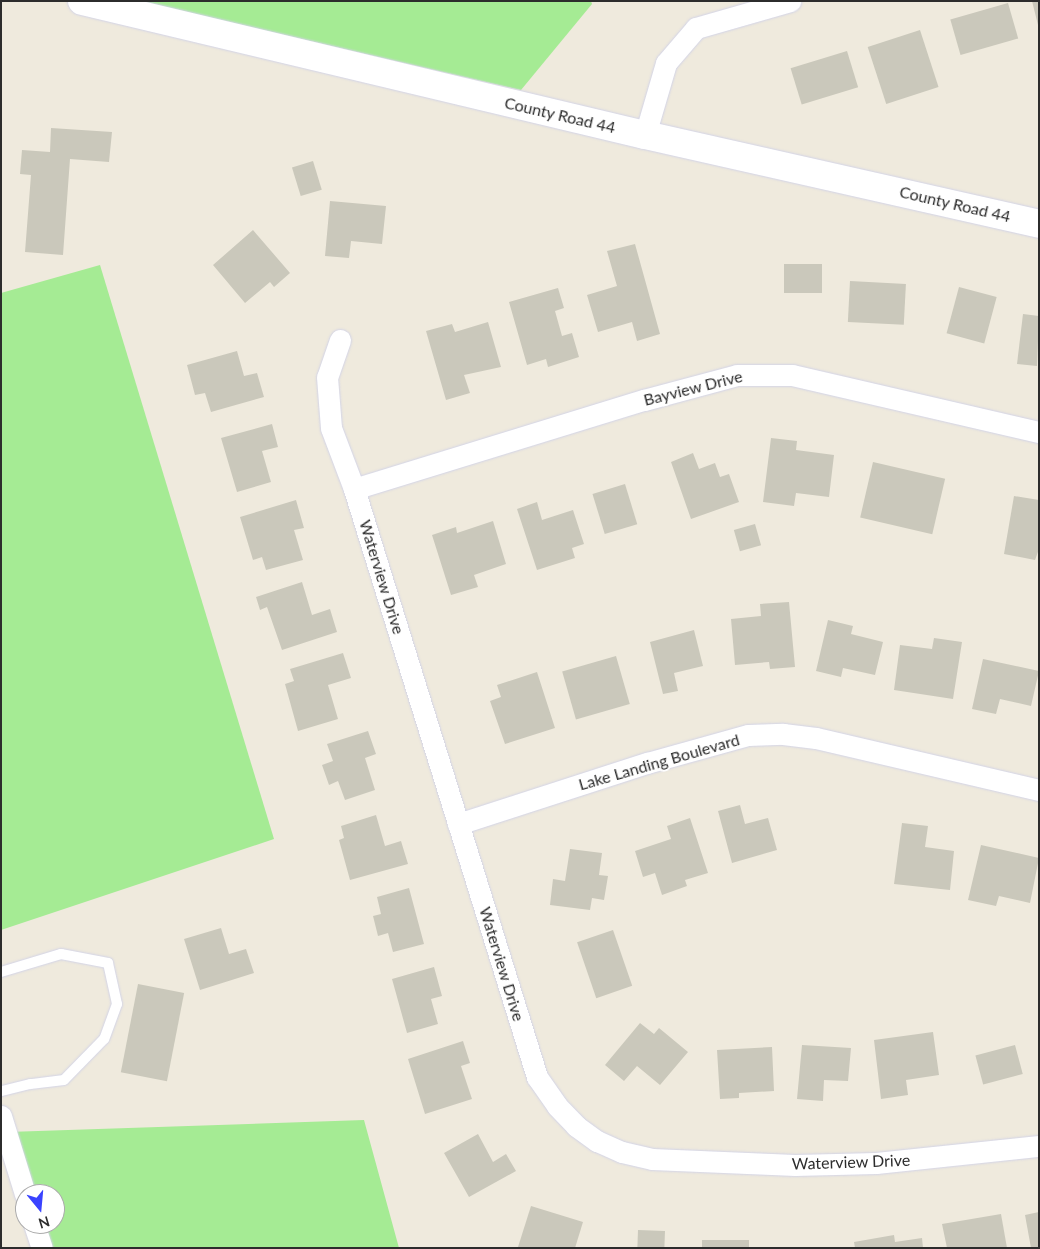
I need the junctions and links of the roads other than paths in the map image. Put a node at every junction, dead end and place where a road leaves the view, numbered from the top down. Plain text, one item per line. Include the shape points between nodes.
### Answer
1 (82, 1) edge
2 (790, 1) edge
3 (645, 136) junction
4 (1039, 224) edge
5 (340, 340) dead end
6 (1039, 432) edge
7 (354, 489) junction
8 (1039, 790) edge
9 (458, 824) junction
10 (1, 972) edge
11 (1, 1092) edge
12 (1, 1116) edge
13 (1039, 1146) edge
14 (22, 1184) edge
15 (37, 1234) edge
16 (42, 1248) edge

1 - 3 main road, County Road 44
2 - 3 street via 696,28 666,63
3 - 4 main road, County Road 44
5 - 7 street, Waterview Drive via 327,377 327,402 331,428
6 - 7 street, Bayview Drive via 792,375 737,375 644,400
7 - 9 street, Waterview Drive
8 - 9 street, Lake Landing Boulevard via 816,738 783,734 748,735 647,763
9 - 13 street, Waterview Drive via 537,1077 557,1106 576,1126 597,1141 652,1160 795,1165 886,1162
10 - 11 lane via 62,954 108,962 117,1004 104,1039 64,1080
12 - 14 street
15 - 16 street

